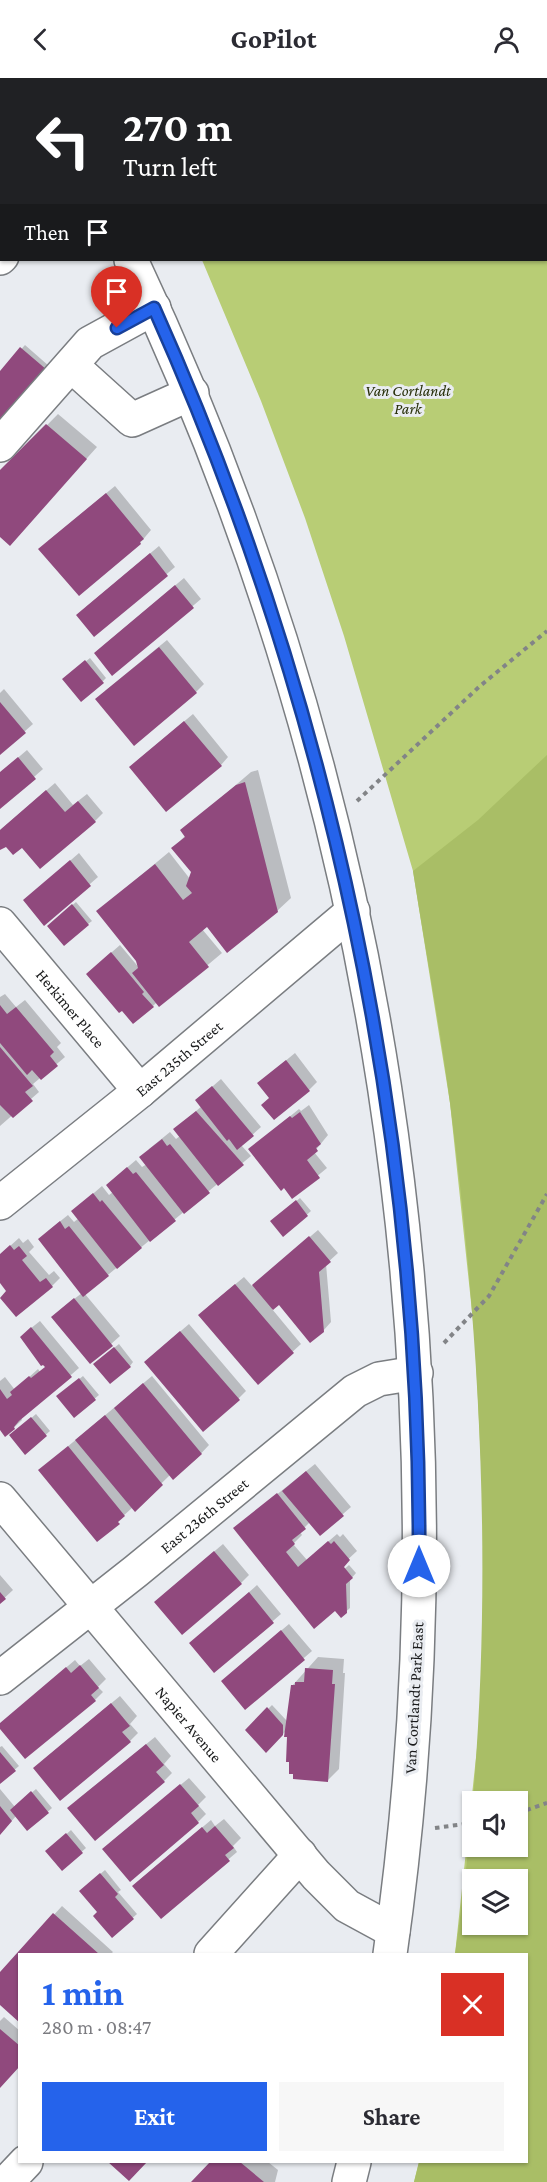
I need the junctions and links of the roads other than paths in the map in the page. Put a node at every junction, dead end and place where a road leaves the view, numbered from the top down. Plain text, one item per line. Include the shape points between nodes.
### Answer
1 (131, 261) edge
2 (154, 308) junction
3 (71, 364) junction
4 (192, 393) junction
5 (0, 445) edge
6 (353, 911) junction
7 (0, 924) edge
8 (140, 1091) junction
9 (0, 1203) edge
10 (416, 1373) junction
11 (0, 1499) edge
12 (92, 1607) junction
13 (0, 1678) edge
14 (300, 1855) junction
15 (392, 1943) edge
16 (212, 1953) edge
17 (25, 2163) edge
18 (354, 2163) edge
19 (7, 2182) edge
20 (349, 2182) edge

1 - 2 street, Van Cortlandt Park East
2 - 3 street via 90,343
2 - 4 street, Van Cortlandt Park East
3 - 4 street via 132,420
3 - 5 street
4 - 6 street, Van Cortlandt Park East via 274,617 314,749
6 - 8 street, East 235th Street
6 - 10 street, Van Cortlandt Park East via 377,1038 398,1184
7 - 8 street, Herkimer Place
8 - 9 street, East 235th Street
10 - 12 street, East 236th Street via 378,1379 355,1391
10 - 15 street, Van Cortlandt Park East via 416,1691
11 - 12 street, Napier Avenue
12 - 13 street, East 236th Street
12 - 14 street, Napier Avenue
14 - 15 street, Napier Avenue via 347,1906
14 - 16 street
17 - 19 street
18 - 20 street

